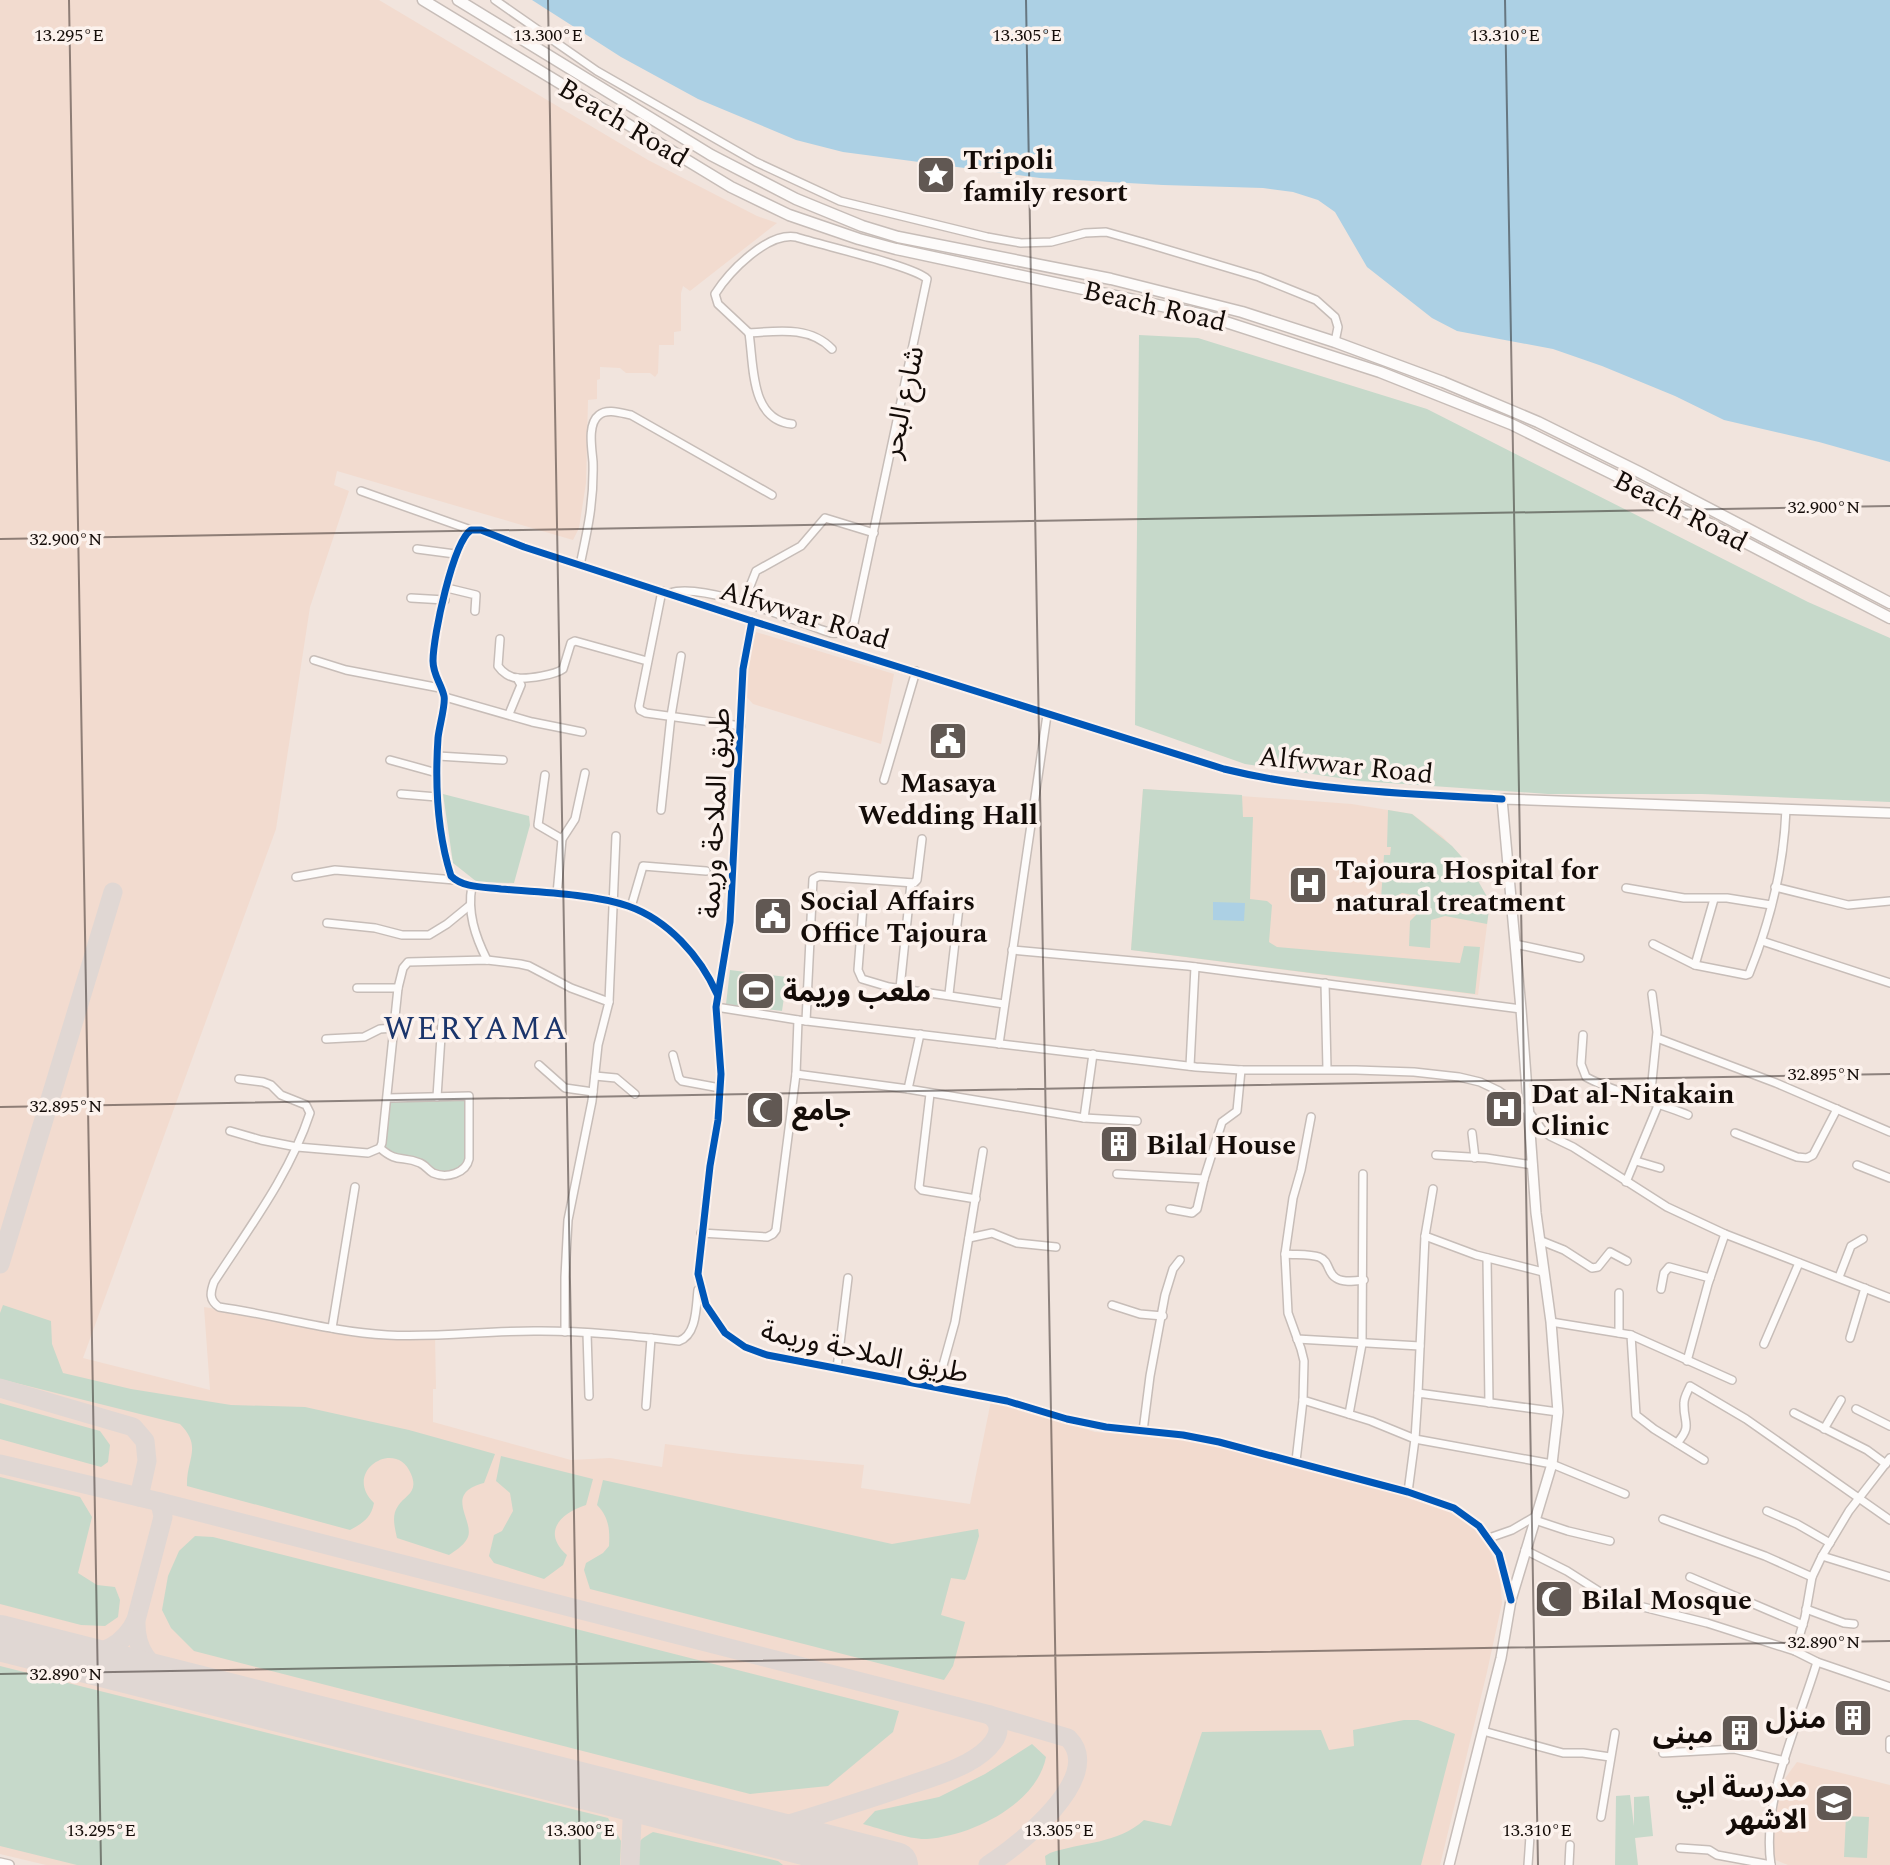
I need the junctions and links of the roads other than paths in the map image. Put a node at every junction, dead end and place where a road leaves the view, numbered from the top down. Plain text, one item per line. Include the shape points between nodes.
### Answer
1 (423, 0) edge
2 (458, 0) edge
3 (495, 0) edge
4 (749, 333) junction
5 (1335, 342) junction
6 (832, 349) dead end
7 (792, 424) dead end
8 (361, 491) dead end
9 (772, 495) dead end
10 (471, 530) junction
11 (874, 533) junction
12 (417, 549) dead end
13 (456, 554) junction
14 (580, 565) junction
15 (447, 588) junction
16 (665, 592) junction
17 (411, 598) dead end
18 (444, 600) junction
19 (1890, 603) edge
20 (743, 604) junction
21 (475, 611) dead end
22 (1890, 618) edge
23 (752, 621) junction
24 (500, 639) dead end
25 (681, 656) dead end
26 (314, 660) dead end
27 (647, 660) junction
28 (916, 671) junction
29 (517, 678) junction
30 (440, 688) junction
31 (445, 697) junction
32 (509, 714) junction
33 (1047, 715) junction
34 (671, 716) junction
35 (741, 726) junction
36 (582, 733) dead end
37 (438, 756) junction
38 (390, 760) dead end
39 (503, 760) dead end
40 (437, 773) junction
41 (585, 773) dead end
42 (545, 775) dead end
43 (884, 780) dead end
44 (401, 794) dead end
45 (437, 797) junction
46 (1502, 799) junction
47 (1786, 809) junction
48 (661, 810) dead end
49 (1890, 813) edge
50 (616, 836) dead end
51 (562, 839) junction
52 (922, 839) dead end
53 (706, 871) dead end
54 (296, 877) dead end
55 (456, 881) junction
56 (911, 883) junction
57 (472, 886) junction
58 (1775, 887) junction
59 (1626, 888) dead end
60 (557, 894) junction
61 (842, 898) dead end
62 (1714, 899) junction
63 (1890, 901) edge
64 (613, 902) junction
65 (1771, 905) junction
66 (469, 906) junction
67 (631, 907) junction
68 (960, 907) dead end
69 (327, 923) dead end
70 (1762, 941) junction
71 (1515, 944) junction
72 (1653, 944) dead end
73 (1012, 950) junction
74 (1580, 958) dead end
75 (486, 960) junction
76 (1695, 965) junction
77 (1195, 967) junction
78 (1325, 983) junction
79 (1890, 983) edge
80 (357, 988) dead end
81 (398, 988) junction
82 (900, 988) junction
83 (717, 993) junction
84 (949, 994) junction
85 (1652, 994) dead end
86 (609, 1002) junction
87 (1004, 1004) junction
88 (716, 1007) junction
89 (1521, 1009) junction
90 (802, 1020) junction
91 (442, 1021) dead end
92 (395, 1028) junction
93 (920, 1034) junction
94 (1583, 1035) dead end
95 (1657, 1038) junction
96 (326, 1039) dead end
97 (999, 1044) junction
98 (1093, 1054) junction
99 (673, 1055) dead end
100 (539, 1065) dead end
101 (1190, 1066) junction
102 (1326, 1069) junction
103 (1241, 1070) junction
104 (796, 1074) junction
105 (595, 1076) junction
106 (239, 1079) dead end
107 (720, 1088) junction
108 (908, 1089) junction
109 (593, 1092) junction
110 (635, 1094) dead end
111 (930, 1094) junction
112 (437, 1097) junction
113 (388, 1098) junction
114 (1654, 1102) junction
115 (1837, 1109) junction
116 (1529, 1112) junction
117 (1688, 1115) dead end
118 (1311, 1117) dead end
119 (1084, 1118) junction
120 (1137, 1121) dead end
121 (230, 1130) dead end
122 (1890, 1132) edge
123 (1472, 1133) dead end
124 (1735, 1133) dead end
125 (297, 1147) junction
126 (380, 1148) junction
127 (983, 1152) dead end
128 (1436, 1156) dead end
129 (1475, 1158) junction
130 (1636, 1161) junction
131 (1533, 1165) junction
132 (1857, 1165) dead end
133 (1660, 1168) dead end
134 (1117, 1174) dead end
135 (1363, 1174) dead end
136 (1890, 1178) edge
137 (1204, 1179) junction
138 (1626, 1182) junction
139 (355, 1187) dead end
140 (1433, 1189) dead end
141 (976, 1199) junction
142 (1170, 1209) dead end
143 (701, 1233) junction
144 (1725, 1234) junction
145 (1425, 1236) junction
146 (969, 1238) junction
147 (1863, 1239) dead end
148 (1539, 1240) junction
149 (1056, 1247) dead end
150 (1285, 1254) junction
151 (1487, 1258) junction
152 (1180, 1260) dead end
153 (1627, 1261) dead end
154 (1800, 1263) junction
155 (1543, 1272) junction
156 (1839, 1277) junction
157 (848, 1278) dead end
158 (1710, 1278) junction
159 (1364, 1280) junction
160 (699, 1286) junction
161 (1864, 1288) junction
162 (1661, 1289) dead end
163 (1619, 1293) dead end
164 (1890, 1298) edge
165 (1112, 1305) dead end
166 (1163, 1316) junction
167 (1551, 1322) junction
168 (332, 1328) junction
169 (565, 1332) junction
170 (587, 1333) junction
171 (1619, 1333) junction
172 (1631, 1335) junction
173 (651, 1338) junction
174 (1850, 1338) dead end
175 (1297, 1339) junction
176 (1362, 1344) junction
177 (1764, 1344) dead end
178 (1420, 1346) junction
179 (1687, 1361) junction
180 (837, 1368) junction
181 (1732, 1380) dead end
182 (937, 1387) junction
183 (1418, 1394) junction
184 (589, 1396) dead end
185 (1303, 1400) junction
186 (1841, 1400) dead end
187 (1489, 1403) junction
188 (646, 1406) dead end
189 (1856, 1409) dead end
190 (1558, 1412) junction
191 (1794, 1413) dead end
192 (1349, 1414) junction
193 (1890, 1426) edge
194 (1824, 1429) junction
195 (1143, 1431) junction
196 (1415, 1438) junction
197 (1676, 1443) junction
198 (1704, 1460) dead end
199 (1296, 1461) junction
200 (1888, 1461) edge
201 (1552, 1464) junction
202 (1408, 1492) junction
203 (1625, 1494) dead end
204 (1859, 1498) junction
205 (1767, 1511) dead end
206 (1535, 1518) junction
207 (1663, 1519) dead end
208 (1890, 1520) edge
209 (1489, 1538) junction
210 (1610, 1541) dead end
211 (1830, 1543) junction
212 (1525, 1550) junction
213 (1822, 1556) junction
214 (1689, 1577) dead end
215 (1812, 1577) junction
216 (1890, 1577) edge
217 (1511, 1600) junction
218 (1806, 1609) junction
219 (1854, 1624) dead end
220 (1803, 1625) junction
221 (1795, 1651) junction
222 (1816, 1662) junction
223 (1890, 1687) edge
224 (1483, 1731) junction
225 (1615, 1734) dead end
226 (1890, 1740) edge
227 (1890, 1749) edge
228 (1663, 1754) dead end
229 (1610, 1757) junction
230 (1785, 1761) junction
231 (1601, 1817) dead end
232 (1530, 1836) dead end
233 (1570, 1845) dead end
234 (1681, 1849) dead end
235 (0, 1863) edge
236 (9, 1865) edge
237 (1449, 1865) edge
238 (1528, 1865) edge
239 (1569, 1865) edge
240 (1771, 1865) edge

1 - 22 highway, Beach Road via 687,161 773,208 896,249 1204,315 1380,372 1511,424
2 - 5 highway, Beach Road via 711,155 787,195 862,226 943,247 1111,279
3 - 5 street via 597,71 755,162 840,201 1021,243 1106,232 1132,239 1259,277 1316,300 1335,317
4 - 6 street via 805,333
4 - 7 street via 761,401 772,419
4 - 11 street, شارع البحر via 718,304 715,294 750,255 783,236 920,273 927,279
5 - 19 highway, Beach Road via 1538,422
8 - 10 street, Alfwwar Road
9 - 14 street via 631,415 603,413 592,429 593,502
10 - 13 street
10 - 14 street, Alfwwar Road
11 - 20 street via 825,518 800,546 756,571
11 - 20 street, شارع البحر via 854,623 845,632 831,634
12 - 13 street
13 - 15 street
14 - 16 street, Alfwwar Road
15 - 18 street
15 - 21 street via 476,595
16 - 20 street, شارع البحر via 700,591
16 - 23 street, Alfwwar Road
16 - 27 street
17 - 18 street
18 - 30 street via 433,661
23 - 28 street, Alfwwar Road
23 - 35 street, طريق الملاحة وريمة via 743,669
24 - 29 street via 498,666
25 - 34 street
26 - 30 street
27 - 29 street via 575,641 560,672
27 - 34 street via 639,708
28 - 33 street, Alfwwar Road
28 - 43 street
29 - 32 street via 521,685
30 - 31 street
31 - 32 street
31 - 37 street
32 - 36 street
33 - 46 street, Alfwwar Road via 1250,775 1340,788
33 - 73 street
34 - 35 street
34 - 48 street
35 - 83 street, طريق الملاحة وريمة via 730,922
37 - 39 street
37 - 40 street
38 - 40 street
40 - 45 street
41 - 51 street via 575,819
42 - 51 street via 538,825
44 - 45 street
45 - 55 street via 449,872
46 - 47 main road, Alfwwar Road
46 - 71 main road
47 - 49 main road, Alfwwar Road
47 - 58 street via 1785,842
50 - 64 street
51 - 60 street
52 - 56 street via 917,880
53 - 67 street via 643,866
54 - 55 street via 335,870
55 - 57 street
56 - 82 street
56 - 90 street via 813,879
57 - 60 street
57 - 66 street
58 - 63 street via 1848,905
58 - 65 street
59 - 62 street
60 - 64 street
61 - 82 street via 863,906 859,976 867,982
62 - 65 street
62 - 76 street
64 - 67 street
64 - 86 street
65 - 70 street
66 - 69 street via 429,934 402,935
66 - 75 street
67 - 83 street via 680,940
68 - 84 street
70 - 76 street via 1750,974
70 - 79 street
71 - 74 street
71 - 89 main road
72 - 76 street
73 - 77 street
73 - 87 street
75 - 81 street via 408,962
75 - 86 street via 529,966
77 - 78 street
77 - 101 street
78 - 89 street
78 - 102 street
80 - 81 street
81 - 92 street
82 - 84 street
83 - 88 street, طريق الملاحة وريمة
84 - 87 street
85 - 95 street
86 - 105 street
87 - 97 street
88 - 90 street
88 - 107 street, طريق الملاحة وريمة
89 - 116 main road
90 - 93 street
90 - 104 street
91 - 112 street
92 - 96 street via 380,1028 364,1037
92 - 113 street
93 - 97 street
93 - 108 street
94 - 114 street via 1581,1064 1586,1077
95 - 114 street
95 - 115 street
97 - 98 street
98 - 101 street
98 - 119 street
99 - 107 street via 682,1081
100 - 109 street via 565,1088
101 - 103 street
102 - 103 street
102 - 116 street via 1459,1077 1499,1091
103 - 137 street via 1237,1111 1222,1122
104 - 108 street
104 - 143 street via 774,1234
105 - 109 street
105 - 110 street via 615,1078
106 - 125 street via 271,1085 281,1096 308,1106 310,1113
107 - 143 street, طريق الملاحة وريمة
108 - 111 street
109 - 169 street via 566,1239
111 - 119 street
111 - 141 street via 919,1187
112 - 113 street
112 - 126 street via 470,1098 469,1155 464,1170 436,1174 418,1162 391,1157
113 - 126 street
114 - 117 street
114 - 130 street
115 - 122 street
115 - 124 street via 1813,1155 1807,1158
116 - 131 main road
116 - 138 street via 1543,1131
118 - 150 street
119 - 120 street
121 - 125 street
123 - 129 street
125 - 126 street via 368,1153
125 - 168 street via 214,1282 211,1298 219,1307
127 - 141 street
128 - 129 street
129 - 131 street
130 - 133 street
130 - 138 street
131 - 148 main road
132 - 136 street
134 - 137 street
135 - 159 street
137 - 142 street via 1196,1211
138 - 144 street
139 - 168 street
140 - 145 street
141 - 146 street
143 - 160 street, طريق الملاحة وريمة
144 - 154 street
144 - 158 street
145 - 151 street
145 - 178 street
146 - 149 street via 992,1233 1017,1243
146 - 182 street via 955,1322
147 - 156 street via 1851,1246
148 - 153 street via 1594,1269 1608,1252
148 - 155 main road
150 - 159 street via 1321,1257 1335,1278
150 - 175 street via 1288,1313
151 - 155 street
151 - 187 street
152 - 166 street via 1169,1281
154 - 156 street
154 - 177 street
155 - 167 main road
156 - 161 street
157 - 180 street
158 - 162 street via 1669,1267
158 - 179 street
159 - 176 street
160 - 173 street via 688,1336 679,1341
160 - 180 street, طريق الملاحة وريمة via 718,1323 745,1347
161 - 164 street
161 - 174 street
163 - 171 street
165 - 166 street
166 - 195 street
167 - 171 street
167 - 190 main road
168 - 169 street via 433,1336
169 - 170 street
170 - 173 street
170 - 184 street
171 - 172 street
172 - 179 street
172 - 197 street via 1636,1415
173 - 188 street
175 - 176 street
175 - 185 street via 1304,1361
176 - 178 street
176 - 192 street
178 - 183 street
179 - 181 street
180 - 182 street, طريق الملاحة وريمة
182 - 195 street, طريق الملاحة وريمة via 1067,1419
183 - 187 street
183 - 196 street
185 - 192 street
185 - 199 street
186 - 194 street
187 - 190 street
189 - 193 street
190 - 201 main road
191 - 194 street
192 - 196 street
194 - 200 street
195 - 199 street, طريق الملاحة وريمة via 1219,1441
196 - 201 street
196 - 202 street
197 - 198 street
197 - 204 street via 1688,1426 1683,1401 1690,1386
199 - 202 street, طريق الملاحة وريمة
200 - 204 street
201 - 203 street
201 - 206 main road
202 - 209 street, طريق الملاحة وريمة via 1454,1508
204 - 208 street
204 - 211 street
205 - 211 street
206 - 209 street
206 - 210 street
206 - 212 main road
207 - 215 street
209 - 217 street via 1502,1562
211 - 213 street
212 - 217 main road
212 - 221 street via 1611,1599
213 - 215 street
213 - 216 street
214 - 220 street
215 - 218 street
217 - 224 main road
218 - 219 street
218 - 220 street
220 - 221 street
221 - 222 street
222 - 223 street
222 - 230 street
224 - 229 street via 1563,1753
224 - 237 main road
225 - 229 street
226 - 227 street
228 - 230 street via 1734,1749
229 - 231 street
230 - 240 street via 1768,1825
232 - 238 street
233 - 239 street
234 - 240 street via 1709,1850
235 - 236 main road

